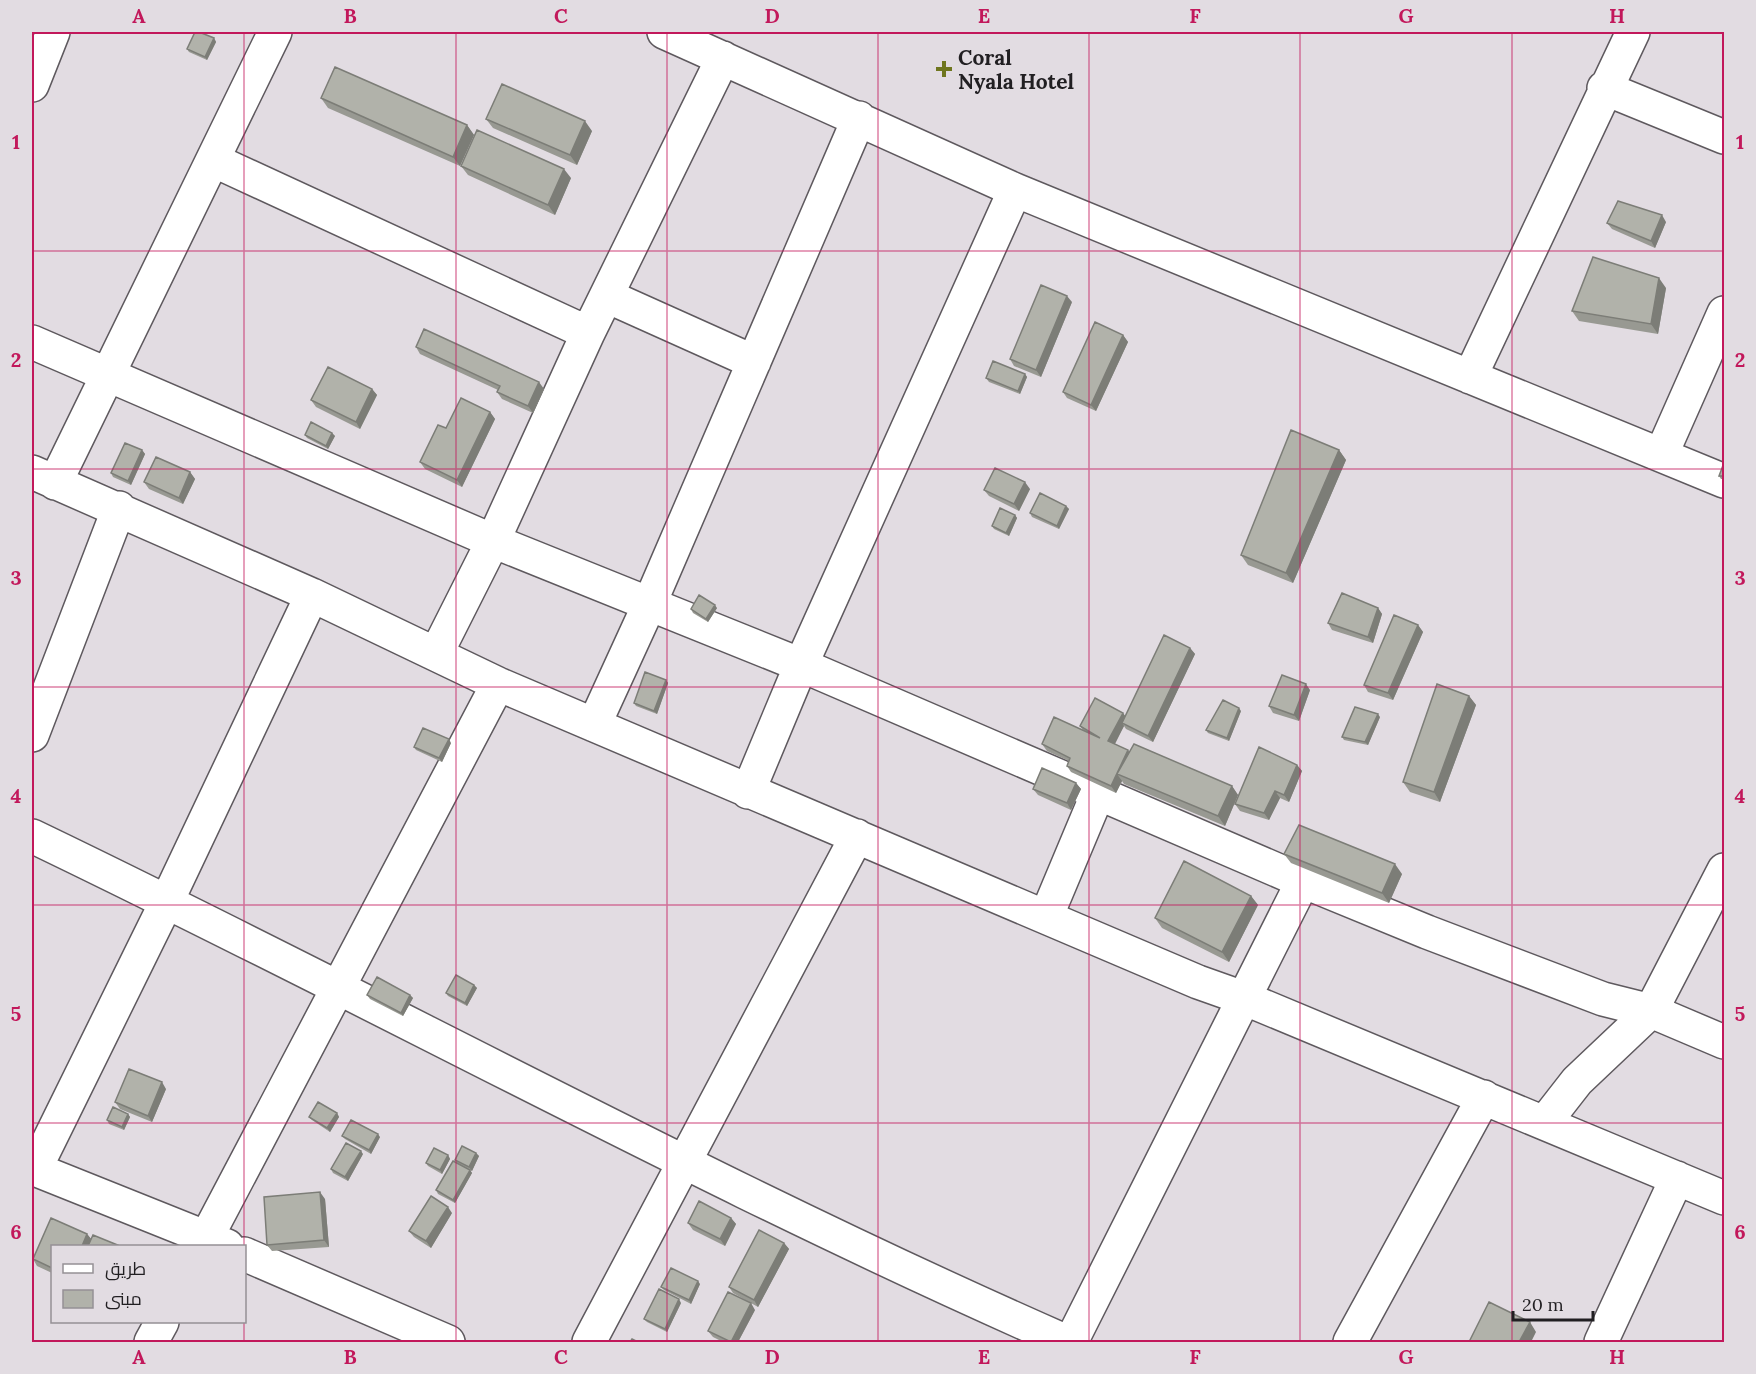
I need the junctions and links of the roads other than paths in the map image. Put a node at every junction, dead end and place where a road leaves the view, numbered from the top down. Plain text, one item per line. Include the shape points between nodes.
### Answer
1 (53, 32) edge
2 (275, 32) edge
3 (664, 32) edge
4 (1633, 32) edge
5 (723, 58) junction
6 (32, 85) edge
7 (1604, 88) junction
8 (859, 118) junction
9 (1725, 136) edge
10 (213, 160) junction
11 (1015, 190) junction
12 (607, 296) junction
13 (1725, 313) edge
14 (588, 333) junction
15 (32, 342) edge
16 (754, 362) junction
17 (108, 377) junction
18 (1470, 378) junction
19 (1662, 453) junction
20 (43, 477) edge
21 (1725, 481) edge
22 (118, 508) junction
23 (493, 541) junction
24 (312, 595) junction
25 (649, 605) junction
26 (436, 654) junction
27 (801, 665) junction
28 (498, 684) junction
29 (594, 725) junction
30 (32, 735) edge
31 (748, 792) junction
32 (1098, 793) junction
33 (32, 836) edge
34 (857, 836) junction
35 (1725, 870) edge
36 (1303, 881) junction
37 (167, 901) junction
38 (1046, 917) junction
39 (340, 987) junction
40 (1246, 999) junction
41 (1651, 1011) junction
42 (1725, 1042) edge
43 (1484, 1097) junction
44 (1545, 1122) junction
45 (685, 1164) junction
46 (33, 1168) edge
47 (1677, 1178) junction
48 (1725, 1198) edge
49 (212, 1243) edge
50 (246, 1255) edge
51 (162, 1323) edge
52 (152, 1342) edge
53 (448, 1342) edge
54 (589, 1342) edge
55 (1069, 1342) edge
56 (1350, 1342) edge
57 (1601, 1342) edge

1 - 6 street
2 - 10 street
3 - 5 street
4 - 7 street
5 - 8 street
5 - 12 street
7 - 9 street
7 - 18 street
8 - 11 street
8 - 16 street
10 - 14 street
10 - 17 street
11 - 18 street
11 - 27 street
12 - 14 street
12 - 16 street
13 - 19 street
14 - 23 street
15 - 17 street
16 - 25 street
17 - 20 street
17 - 23 street
18 - 19 street
19 - 21 street
20 - 22 street
22 - 24 street
22 - 30 street
23 - 25 street
23 - 26 street
24 - 26 street
24 - 37 street
25 - 27 street
25 - 29 street
26 - 28 street
27 - 31 street
27 - 32 street
28 - 29 street
28 - 39 street
29 - 31 street
31 - 34 street
32 - 36 street
32 - 38 street
33 - 37 street
34 - 38 street
34 - 45 street
35 - 41 street
36 - 40 street
36 - 41 street via 1603,999
37 - 39 street
37 - 46 street
38 - 40 street
39 - 45 street
39 - 49 street
40 - 43 street
40 - 55 street
41 - 42 street
41 - 44 street via 1577,1080
43 - 44 street
43 - 56 street
44 - 47 street
45 - 54 street
45 - 55 street
46 - 49 street
47 - 48 street
47 - 57 street
50 - 53 street
51 - 52 street

